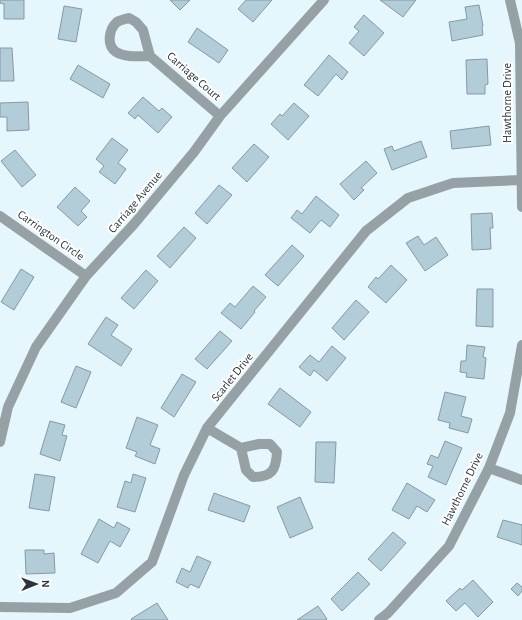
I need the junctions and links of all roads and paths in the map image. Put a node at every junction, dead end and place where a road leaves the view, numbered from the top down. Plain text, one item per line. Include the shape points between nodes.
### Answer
1 (324, 0) edge
2 (510, 0) edge
3 (150, 56) junction
4 (220, 116) junction
5 (521, 180) edge
6 (522, 207) edge
7 (0, 216) edge
8 (86, 276) junction
9 (522, 345) edge
10 (4, 405) edge
11 (207, 428) junction
12 (0, 442) edge
13 (241, 448) dead end
14 (489, 468) junction
15 (522, 480) edge
16 (0, 607) edge
17 (391, 617) edge
18 (379, 620) edge

1 - 4 street, Carriage Avenue
2 - 5 street, Hawthorne Drive via 520,43
3 - 3 street, Carriage Court via 143,30 130,18 118,21 110,30 109,41 115,51 126,56
3 - 4 street, Carriage Court
4 - 8 street, Carriage Avenue via 194,152 134,224
5 - 6 street, Hawthorne Drive
5 - 11 street, Scarlet Drive via 453,183 408,198 366,231
7 - 8 street, Carrington Circle
8 - 10 street, Carriage Avenue via 36,347
9 - 14 street, Hawthorne Drive via 510,414
10 - 12 street, Carriage Avenue
11 - 13 street
11 - 16 street, Scarlet Drive via 184,475 152,562 116,593 70,608
14 - 15 street
14 - 17 street, Hawthorne Drive via 449,546
17 - 18 street, Hawthorne Drive

